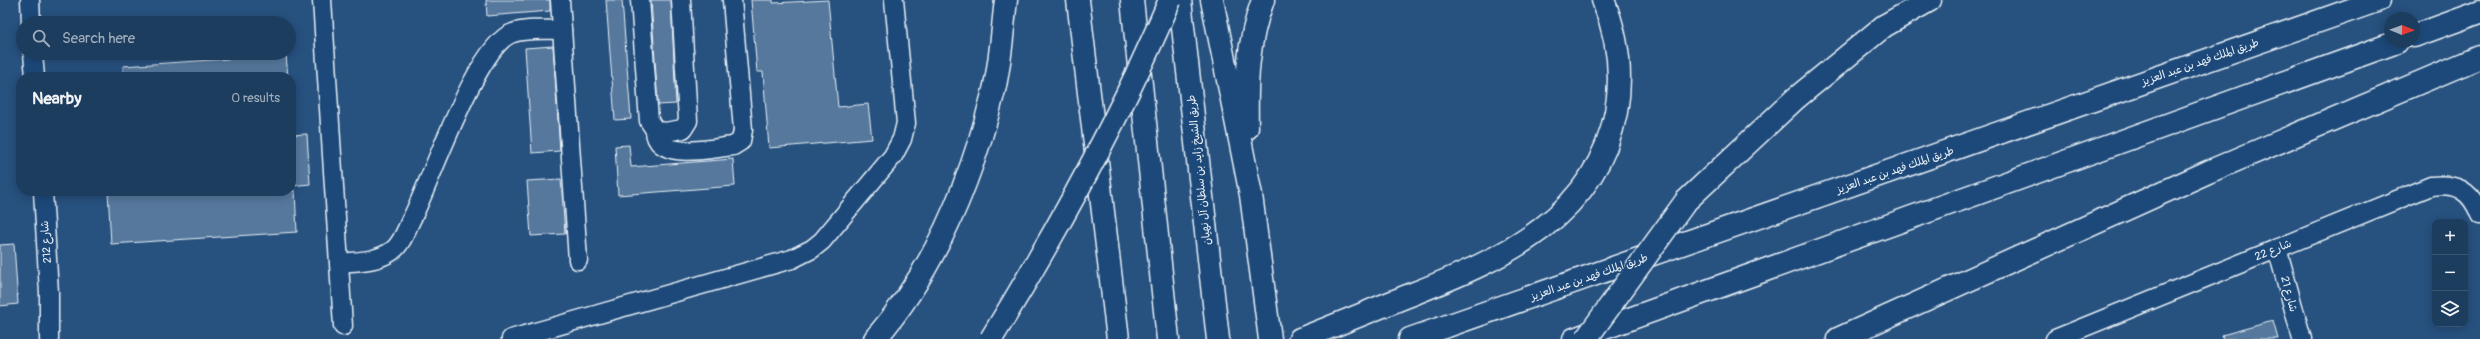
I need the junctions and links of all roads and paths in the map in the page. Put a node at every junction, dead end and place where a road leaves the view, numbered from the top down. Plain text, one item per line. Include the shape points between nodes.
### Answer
1 (30, 0) edge
2 (322, 0) edge
3 (560, 0) edge
4 (640, 0) edge
5 (681, 0) edge
6 (732, 0) edge
7 (894, 0) edge
8 (1006, 0) edge
9 (1078, 0) edge
10 (1132, 0) edge
11 (1170, 0) edge
12 (1180, 0) edge
13 (1212, 0) edge
14 (1263, 0) edge
15 (1603, 0) edge
16 (1930, 0) edge
17 (2379, 0) edge
18 (2480, 12) edge
19 (31, 16) edge
20 (562, 30) junction
21 (2420, 34) edge
22 (2384, 47) edge
23 (2480, 57) edge
24 (34, 60) edge
25 (35, 72) edge
26 (655, 130) junction
27 (1251, 195) junction
28 (43, 196) edge
29 (2480, 215) edge
30 (2277, 248) junction
31 (578, 260) dead end
32 (340, 263) junction
33 (50, 293) junction
34 (343, 326) dead end
35 (1168, 335) edge
36 (48, 339) edge
37 (58, 339) edge
38 (511, 339) edge
39 (875, 339) edge
40 (991, 339) edge
41 (1118, 339) edge
42 (1218, 339) edge
43 (1270, 339) edge
44 (1300, 339) edge
45 (1410, 339) edge
46 (1574, 339) edge
47 (1586, 339) edge
48 (1838, 339) edge
49 (2055, 339) edge
50 (2302, 339) edge

1 - 19 street
2 - 32 street
3 - 20 street
4 - 26 street via 648,117
5 - 26 street via 688,121 680,130
6 - 26 street via 743,130 741,141 733,146 671,151 660,146
7 - 38 street via 906,123 902,139 892,156 822,241 792,259
8 - 39 highway via 994,92 964,186 927,263
9 - 41 highway
10 - 35 highway
11 - 40 highway, bridge via 1098,154 1037,264
12 - 42 highway, طريق الشيخ زايد بن سلطان آل نهيان
13 - 27 highway
14 - 27 highway via 1251,36 1246,74
15 - 44 highway via 1616,36 1619,58 1620,80 1615,114 1600,159 1582,189 1564,211 1531,238 1484,265
16 - 47 highway, bridge via 1884,26 1795,99 1686,201
17 - 45 highway, طريق الملك فهد بن عبد العزيز
18 - 21 highway
20 - 31 street
20 - 32 street via 512,33 489,52 451,126 421,201 401,241 394,250 375,260
22 - 46 highway
23 - 48 highway via 2208,172
24 - 25 street
27 - 43 highway
28 - 33 street, شارع 212
29 - 30 street, شارع 22 via 2464,190 2444,184 2431,186
30 - 49 street, شارع 22
30 - 50 street, شارع 21
32 - 34 street
33 - 36 street, شارع 212
33 - 37 street, شارع 212

